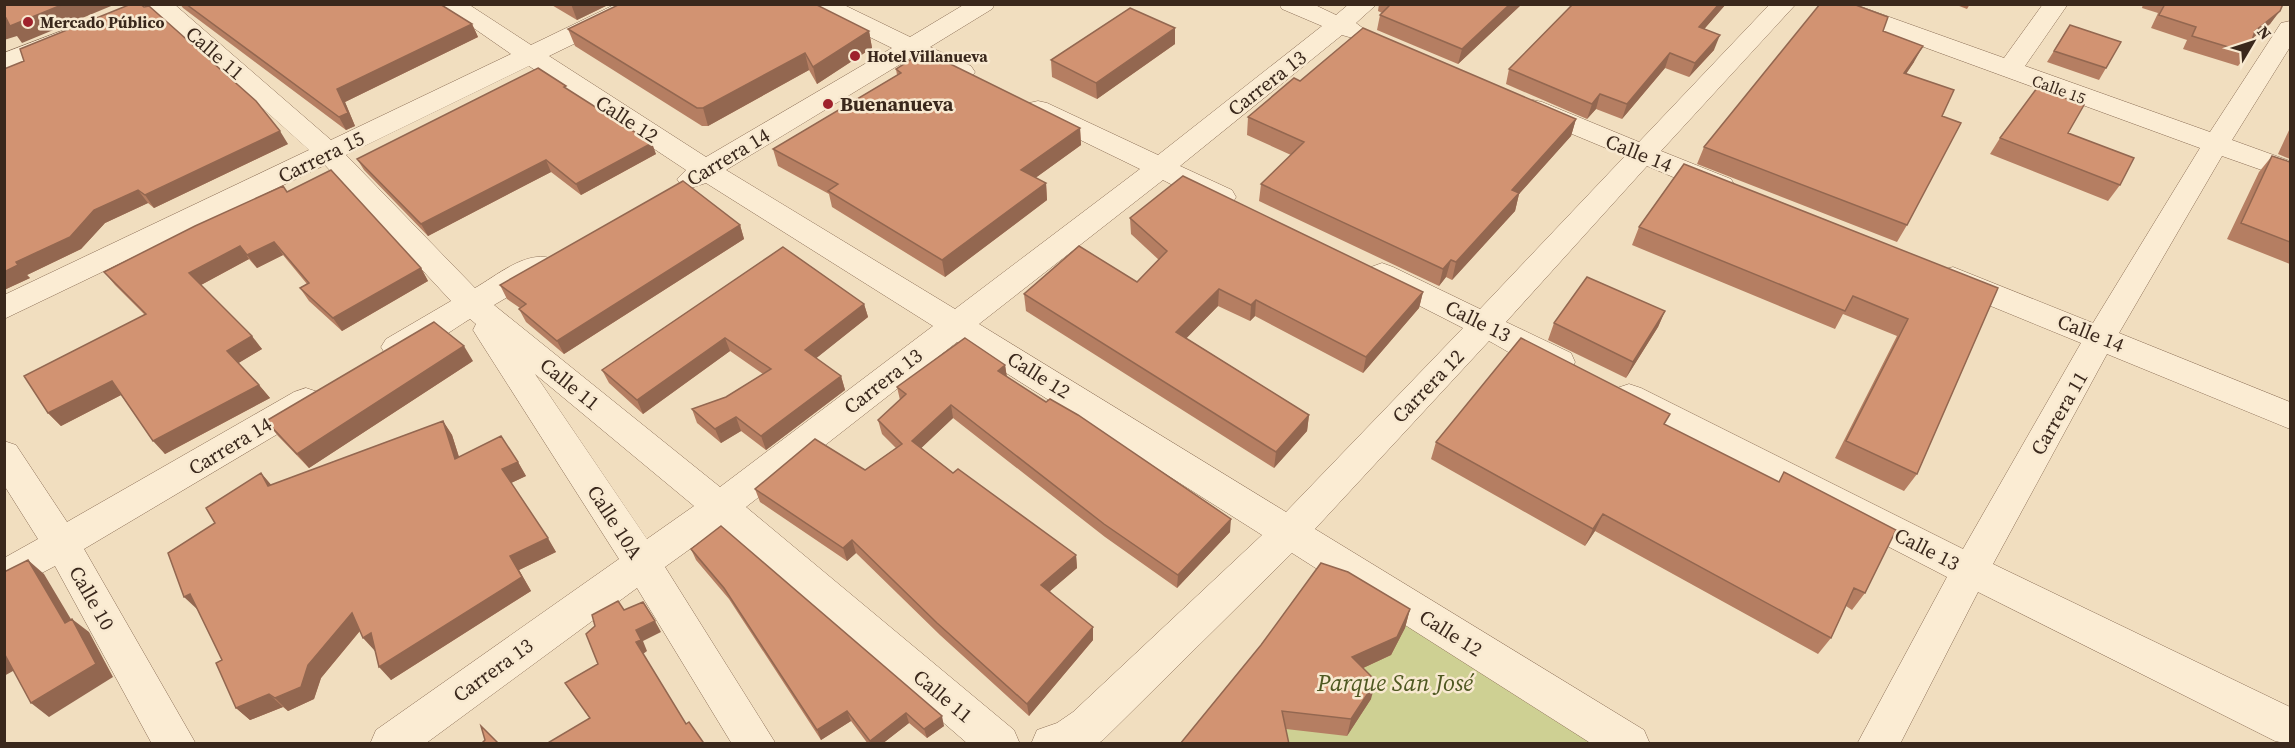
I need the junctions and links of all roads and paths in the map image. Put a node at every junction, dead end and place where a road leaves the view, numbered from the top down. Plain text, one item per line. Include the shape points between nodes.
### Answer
1 (451, 4) edge
2 (637, 4) edge
3 (822, 4) edge
4 (983, 4) edge
5 (1291, 4) edge
6 (1365, 4) edge
7 (1784, 4) edge
8 (1829, 4) edge
9 (2056, 4) edge
10 (146, 6) edge
11 (1339, 25) junction
12 (91, 27) edge
13 (2290, 28) edge
14 (1382, 44) edge
15 (910, 46) junction
16 (529, 56) junction
17 (4, 62) edge
18 (2008, 70) junction
19 (1511, 99) edge
20 (2214, 144) junction
21 (329, 153) junction
22 (1640, 154) junction
23 (1160, 168) junction
24 (706, 170) junction
25 (2290, 171) edge
26 (666, 193) edge
27 (1750, 198) edge
28 (1244, 208) edge
29 (563, 251) edge
30 (1360, 264) edge
31 (1926, 267) edge
32 (471, 303) junction
33 (4, 308) edge
34 (957, 324) junction
35 (1486, 325) junction
36 (2101, 337) junction
37 (369, 364) edge
38 (328, 388) edge
39 (2290, 416) edge
40 (4, 455) edge
41 (720, 507) junction
42 (1289, 532) junction
43 (62, 545) junction
44 (642, 563) junction
45 (1969, 570) junction
46 (4, 577) edge
47 (2290, 727) edge
48 (1000, 743) edge
49 (175, 744) edge
50 (391, 744) edge
51 (755, 744) edge
52 (1052, 744) edge
53 (1629, 744) edge
54 (1878, 744) edge

1 - 16 street, Calle 12
2 - 16 street, Carrera 15
3 - 15 street
4 - 15 street, Carrera 14
5 - 11 street
6 - 11 street, Carrera 13
7 - 22 street, Carrera 12
8 - 18 street, Calle 15
9 - 18 street
10 - 21 street, Calle 11
11 - 14 street
11 - 23 street, Carrera 13
12 - 17 street
13 - 20 street, Carrera 11
15 - 23 street
15 - 24 street, Carrera 14
16 - 21 street, Carrera 15
16 - 24 street, Calle 12
18 - 20 street, Calle 15
19 - 22 street, Calle 14
20 - 25 street, Calle 15
20 - 36 street, Carrera 11
21 - 32 street, Calle 11
21 - 33 street, Carrera 15
22 - 27 street, Calle 14
22 - 35 street, Carrera 12
23 - 28 street
23 - 34 street, Carrera 13
24 - 26 street, Carrera 14
24 - 34 street, Calle 12
29 - 32 street
30 - 35 street, Calle 13
31 - 36 street, Calle 14
32 - 37 street
32 - 41 street, Calle 11
32 - 44 street, Calle 10A
34 - 41 street, Carrera 13
34 - 42 street, Calle 12
35 - 42 street, Carrera 12
35 - 45 street, Calle 13
36 - 39 street, Calle 14
36 - 45 street, Carrera 11
38 - 43 street, Carrera 14
40 - 43 street, Calle 10
41 - 44 street, Carrera 13
41 - 48 street, Calle 11
42 - 52 street, Carrera 12 via 1088,726 1066,741
42 - 53 street, Calle 12
43 - 46 street, Carrera 14
43 - 49 street, Calle 10
44 - 50 street, Carrera 13
44 - 51 street, Calle 10A
45 - 47 street, Calle 13
45 - 54 street, Carrera 11

